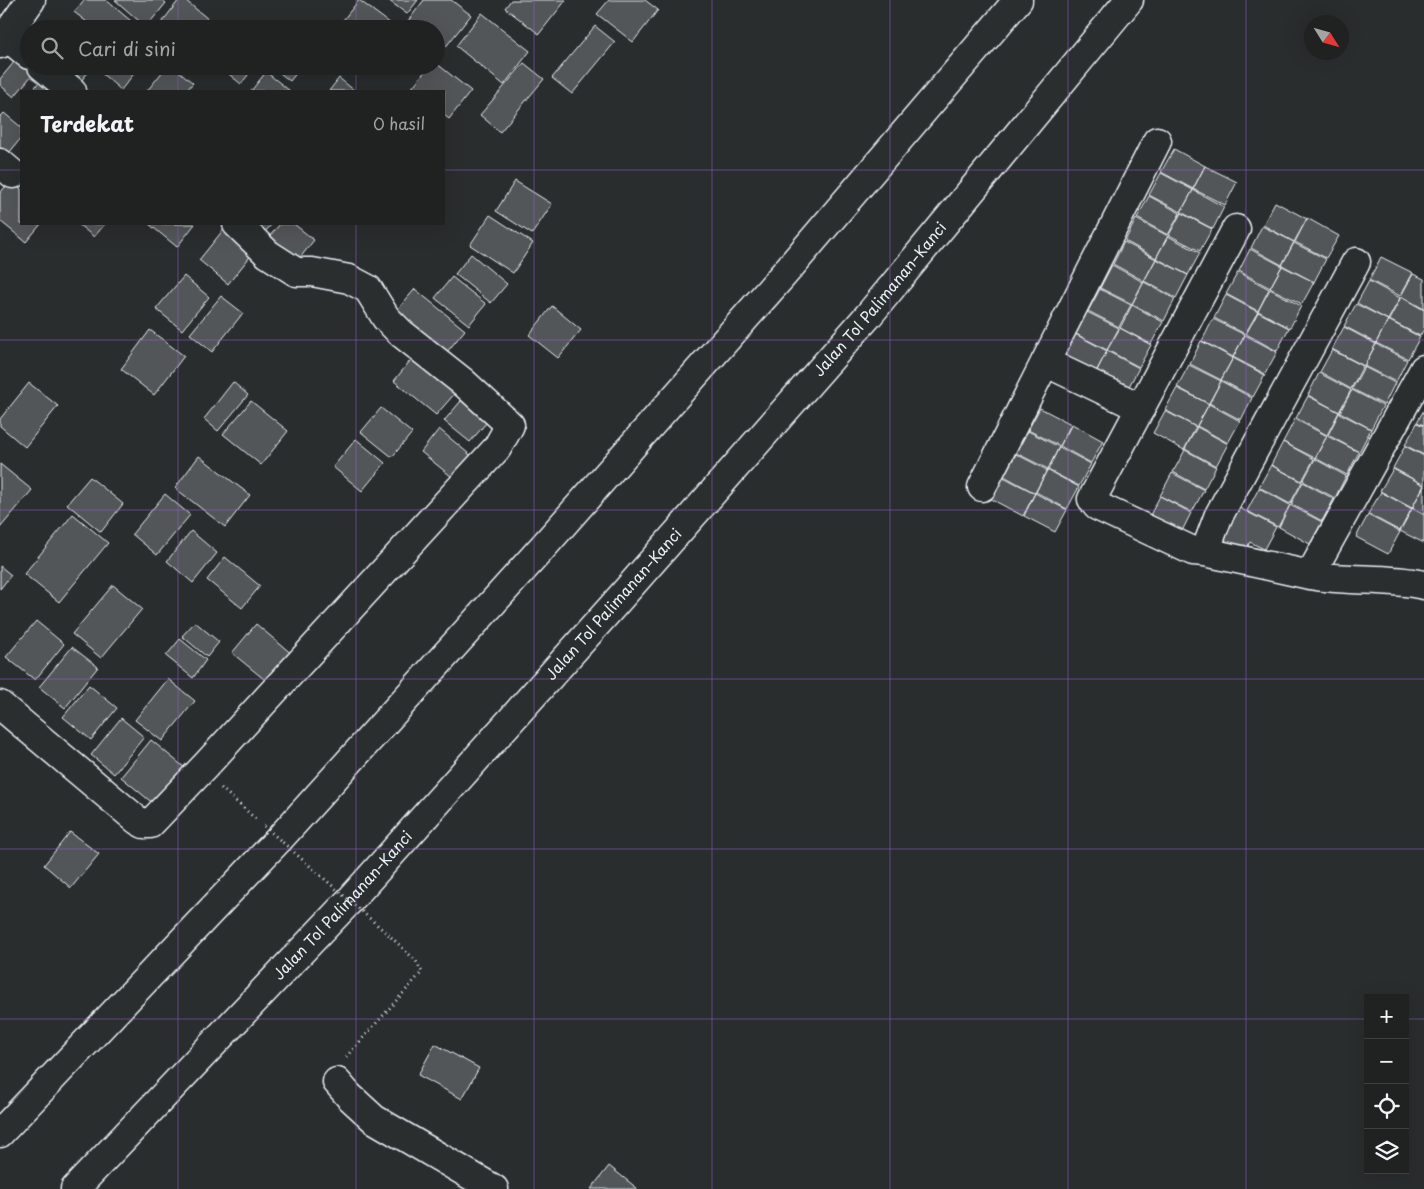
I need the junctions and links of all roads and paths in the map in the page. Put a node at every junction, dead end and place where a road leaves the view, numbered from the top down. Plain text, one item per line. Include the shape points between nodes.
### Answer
1 (31, 0) edge
2 (1018, 0) edge
3 (1129, 0) edge
4 (3, 40) edge
5 (20, 50) edge
6 (53, 75) edge
7 (71, 90) edge
8 (1157, 141) dead end
9 (238, 225) edge
10 (1236, 229) dead end
11 (1356, 262) dead end
12 (1045, 362) junction
13 (1424, 369) edge
14 (1141, 408) junction
15 (982, 487) dead end
16 (1205, 552) junction
17 (1310, 575) junction
18 (1424, 585) edge
19 (0, 705) edge
20 (264, 826) dead end
21 (337, 1082) joint
22 (0, 1133) edge
23 (75, 1189) edge
24 (494, 1189) edge

1 - 4 main road
2 - 22 main road via 784,274 543,547 281,836
3 - 23 main road, Jalan Tol Palimanan–Kanci via 868,316 606,615 351,899
4 - 5 main road
6 - 7 main road
8 - 12 main road
9 - 19 main road via 268,254 296,272 349,279 368,289 386,318 400,332 510,425 497,448 150,824 137,820
10 - 14 main road
11 - 16 main road via 1218,517
12 - 14 main road
12 - 15 main road
13 - 17 main road
14 - 16 main road via 1092,499 1097,506 1193,551
16 - 17 main road
17 - 18 main road
20 - 21 path, bridge via 391,937 416,961 422,972 340,1064
21 - 24 main road via 374,1118

